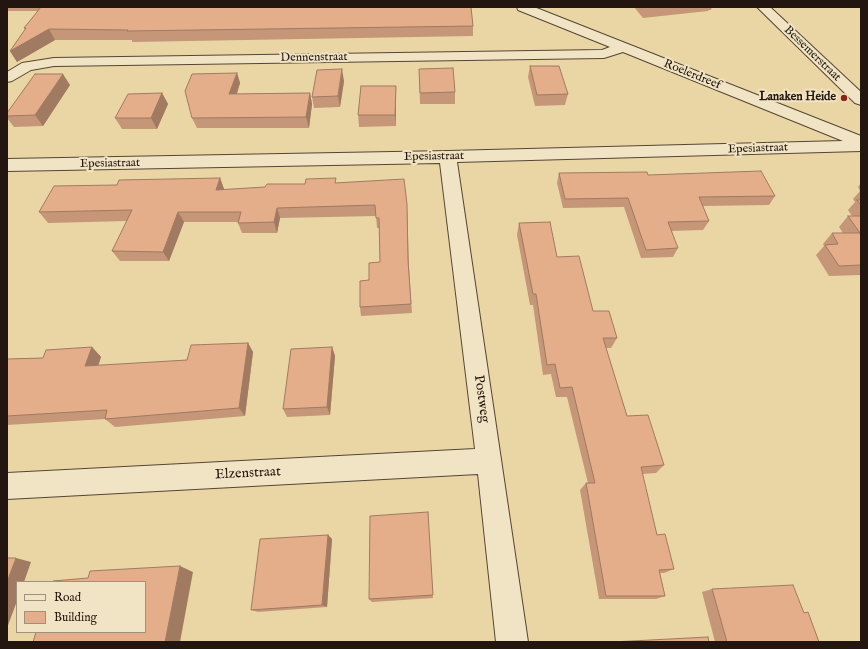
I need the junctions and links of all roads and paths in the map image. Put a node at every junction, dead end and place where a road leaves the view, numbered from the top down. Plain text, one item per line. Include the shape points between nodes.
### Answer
1 (523, 7) edge
2 (763, 7) edge
3 (623, 47) junction
4 (7, 78) edge
5 (861, 100) edge
6 (861, 142) edge
7 (861, 146) edge
8 (448, 157) junction
9 (7, 166) edge
10 (489, 461) junction
11 (7, 486) edge
12 (512, 642) edge

1 - 3 street, Roelerdreef
2 - 5 street, Bessemerstraat
3 - 4 street, Dennenstraat via 604,54 54,62 27,66
3 - 6 street, Roelerdreef
7 - 8 street, Epesiastraat
8 - 9 street, Epesiastraat
8 - 10 street, Postweg
10 - 11 street, Elzenstraat
10 - 12 street, Postweg

